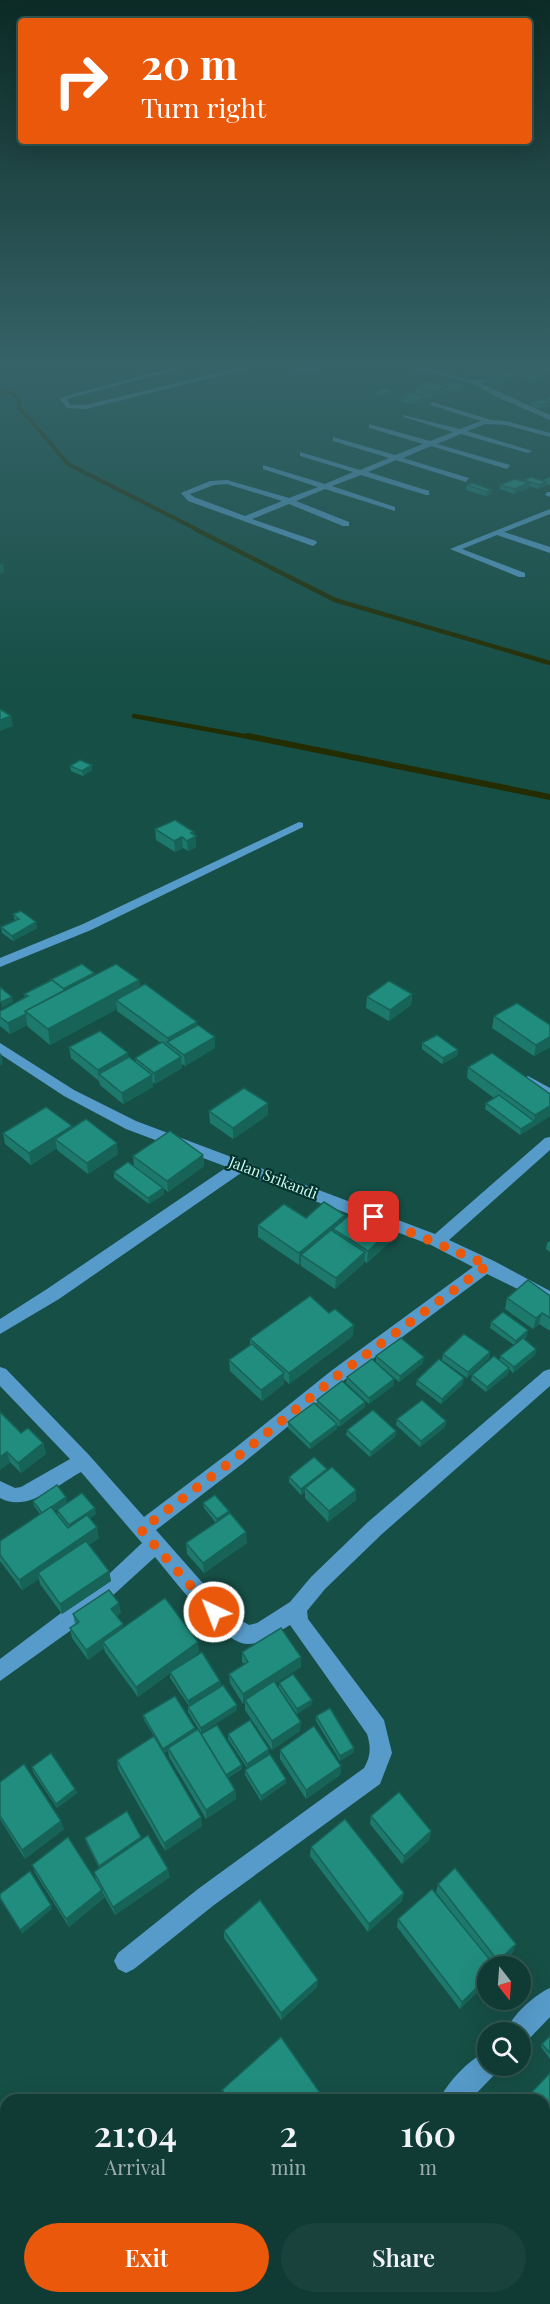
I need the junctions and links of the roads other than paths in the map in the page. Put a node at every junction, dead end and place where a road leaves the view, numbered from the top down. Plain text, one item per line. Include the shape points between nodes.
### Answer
1 (285, 474) edge
2 (360, 474) edge
3 (368, 474) edge
4 (445, 474) edge
5 (466, 480) dead end
6 (325, 487) junction
7 (426, 493) dead end
8 (289, 501) junction
9 (392, 509) dead end
10 (550, 511) edge
11 (538, 516) junction
12 (245, 519) junction
13 (550, 520) edge
14 (346, 524) dead end
15 (495, 532) junction
16 (313, 543) dead end
17 (550, 550) edge
18 (522, 575) dead end
19 (299, 825) dead end
20 (0, 963) edge
21 (0, 1048) edge
22 (519, 1075) edge
23 (550, 1094) edge
24 (550, 1142) edge
25 (241, 1165) junction
26 (437, 1241) junction
27 (488, 1265) junction
28 (550, 1299) edge
29 (0, 1327) edge
30 (0, 1374) edge
31 (550, 1376) edge
32 (83, 1461) junction
33 (0, 1489) edge
34 (147, 1537) junction
35 (297, 1608) junction
36 (0, 1671) edge
37 (126, 1961) dead end
38 (550, 2000) edge
39 (528, 2022) edge
40 (477, 2074) edge
41 (458, 2094) edge

1 - 6 street
2 - 6 street
3 - 7 street
4 - 5 street
6 - 8 street
6 - 9 street
8 - 12 street
8 - 12 street via 223,481 185,493 191,499
8 - 14 street
10 - 11 street
11 - 13 street
11 - 15 street
12 - 16 street
15 - 17 street
15 - 18 street via 454,549
19 - 20 street via 87,927
21 - 25 street, Jalan Srikandi via 69,1093 131,1125
22 - 23 street
24 - 26 street
25 - 26 street, Jalan Srikandi
25 - 29 street
26 - 27 street, Jalan Srikandi
27 - 28 street, Jalan Srikandi
27 - 34 street via 337,1376
30 - 32 street
31 - 35 street via 375,1528
32 - 33 street via 24,1495 14,1496
32 - 34 street
34 - 35 street via 224,1622 248,1635 262,1631
34 - 36 street via 130,1570
35 - 37 street via 299,1622 376,1728 383,1748 381,1761 372,1776 353,1791 206,1897
38 - 39 street
40 - 41 street

